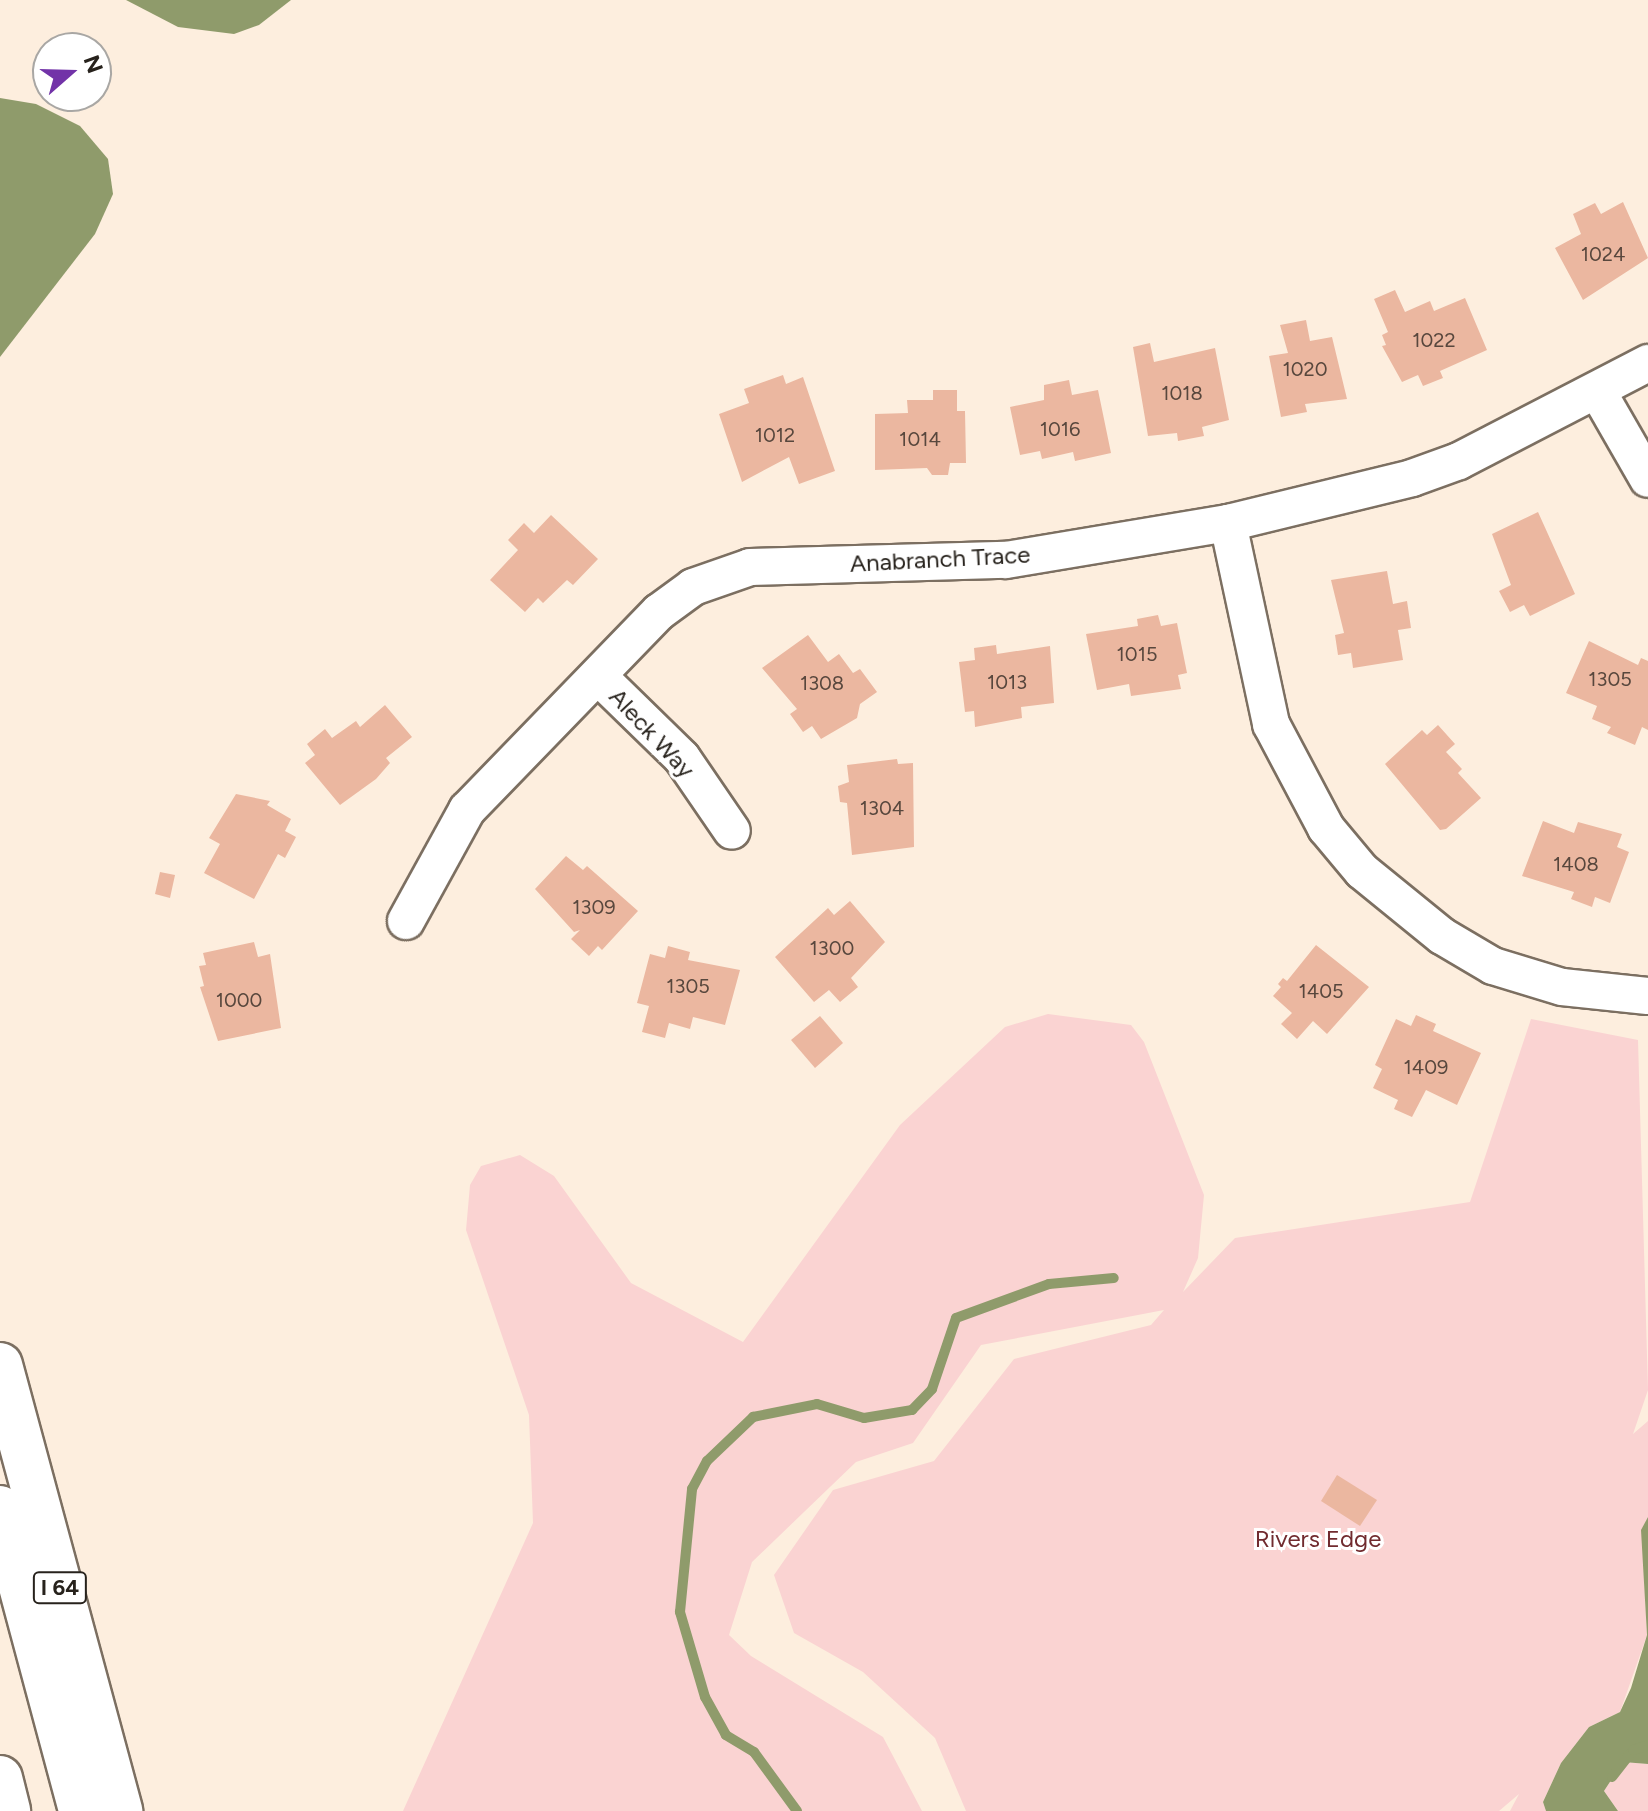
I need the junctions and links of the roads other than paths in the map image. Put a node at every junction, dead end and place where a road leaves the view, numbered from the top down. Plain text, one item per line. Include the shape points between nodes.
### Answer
1 (1648, 363) edge
2 (1598, 392) junction
3 (1648, 479) edge
4 (1228, 523) junction
5 (598, 676) junction
6 (732, 831) dead end
7 (406, 921) dead end
8 (1648, 996) edge
9 (0, 1365) edge
10 (0, 1508) edge
11 (0, 1778) edge
12 (8, 1811) edge
13 (81, 1811) edge
14 (120, 1811) edge

1 - 2 street, Anabranch Trace
2 - 3 street
2 - 4 street, Anabranch Trace via 1459,461 1412,478
4 - 5 street, Anabranch Trace via 1006,560 750,567 693,587 659,612
4 - 8 street via 1271,724 1326,828 1362,871 1442,936 1493,966 1562,987
5 - 6 street, Aleck Way via 682,758
5 - 7 street, Anabranch Trace via 467,810
9 - 14 highway, I 64
10 - 13 highway
11 - 12 highway

